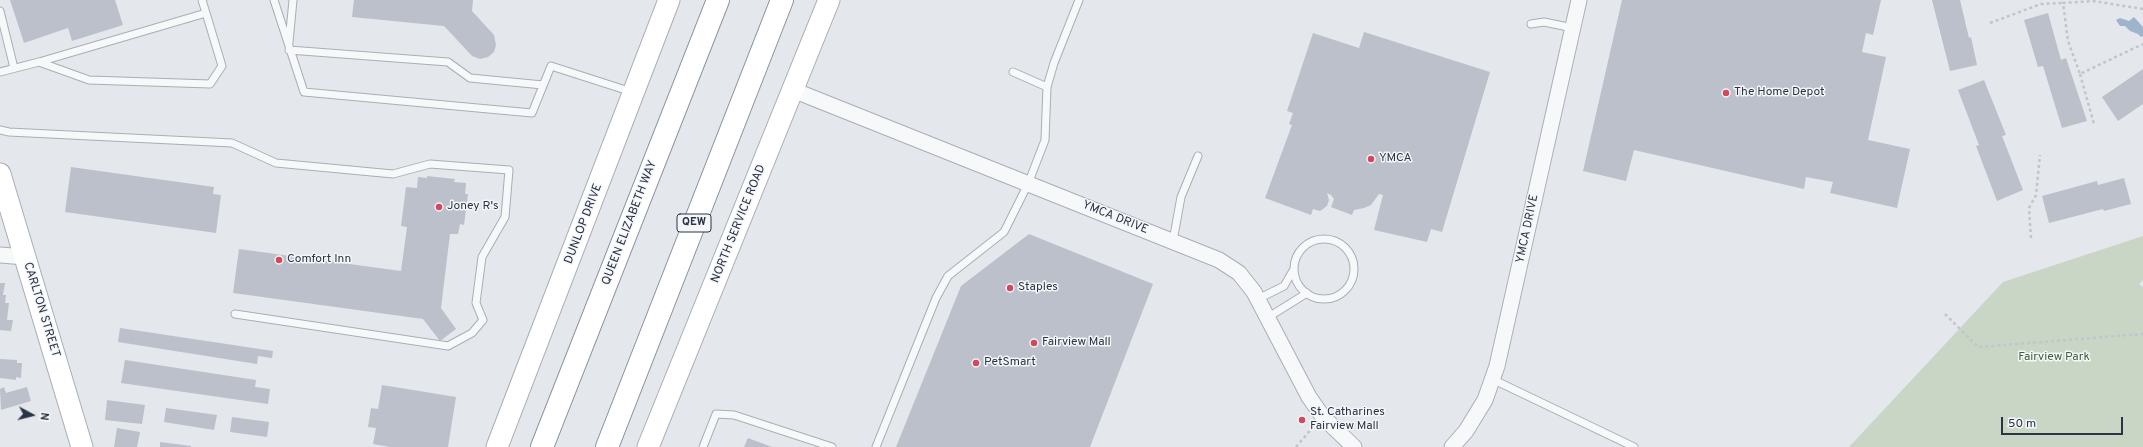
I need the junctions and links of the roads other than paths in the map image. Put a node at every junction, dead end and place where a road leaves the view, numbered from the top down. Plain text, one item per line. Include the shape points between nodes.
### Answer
1 (202, 0) edge
2 (274, 0) edge
3 (293, 0) edge
4 (669, 0) edge
5 (707, 0) edge
6 (718, 0) edge
7 (782, 0) edge
8 (829, 0) edge
9 (1079, 0) edge
10 (1579, 0) edge
11 (0, 11) edge
12 (206, 13) junction
13 (1531, 24) dead end
14 (1572, 28) junction
15 (289, 48) junction
16 (39, 62) junction
17 (14, 68) junction
18 (0, 72) edge
19 (1013, 72) dead end
20 (543, 85) junction
21 (1047, 87) junction
22 (793, 90) junction
23 (634, 93) junction
24 (0, 130) edge
25 (659, 148) junction
26 (1198, 156) dead end
27 (0, 174) edge
28 (1028, 184) junction
29 (1173, 241) junction
30 (0, 255) edge
31 (25, 257) junction
32 (1294, 269) junction
33 (1307, 293) junction
34 (1258, 299) junction
35 (235, 314) dead end
36 (1267, 318) junction
37 (1492, 379) junction
38 (82, 447) edge
39 (497, 447) edge
40 (542, 447) edge
41 (607, 447) edge
42 (648, 447) edge
43 (703, 447) edge
44 (832, 447) edge
45 (876, 447) edge
46 (1354, 447) edge
47 (1452, 447) edge
48 (1630, 447) edge

1 - 12 lane
2 - 15 lane
3 - 15 lane
4 - 23 street, DUNLOP DRIVE
5 - 25 highway
6 - 25 highway, QUEEN ELIZABETH WAY
7 - 41 highway, QEW
8 - 22 street, NORTH SERVICE ROAD
9 - 21 lane
10 - 14 street, YMCA DRIVE
11 - 17 lane
12 - 16 lane
12 - 16 lane via 222,66 210,84 89,80
13 - 14 lane via 1544,22
14 - 37 street, YMCA DRIVE via 1510,311
15 - 20 lane via 448,62 470,78
15 - 20 lane via 304,92 532,112
16 - 17 lane
17 - 18 lane
19 - 21 lane
20 - 23 lane via 551,66
21 - 28 lane via 1045,140
22 - 28 street, YMCA DRIVE
22 - 42 street, NORTH SERVICE ROAD
23 - 39 street, DUNLOP DRIVE
24 - 35 lane via 232,143 276,163 393,174 430,164 509,170 504,217 482,257 476,303 484,320 472,333 448,346
25 - 40 highway, QUEEN ELIZABETH WAY
26 - 29 lane via 1181,197
27 - 31 street, CARLTON STREET
28 - 29 street, YMCA DRIVE
28 - 45 lane via 1004,232 948,276 936,298
29 - 34 street, YMCA DRIVE via 1218,260 1239,273
30 - 31 street
31 - 38 street, CARLTON STREET
32 - 33 lane via 1296,278
32 - 33 lane via 1301,251 1316,240 1334,240 1348,251 1353,259 1354,276 1345,292 1322,299
32 - 34 lane via 1284,286
33 - 36 lane
34 - 36 street, YMCA DRIVE
36 - 46 street, YMCA DRIVE via 1309,397 1324,417
37 - 47 street, YMCA DRIVE via 1485,400 1466,431
37 - 48 lane
43 - 44 lane via 716,414 734,415

